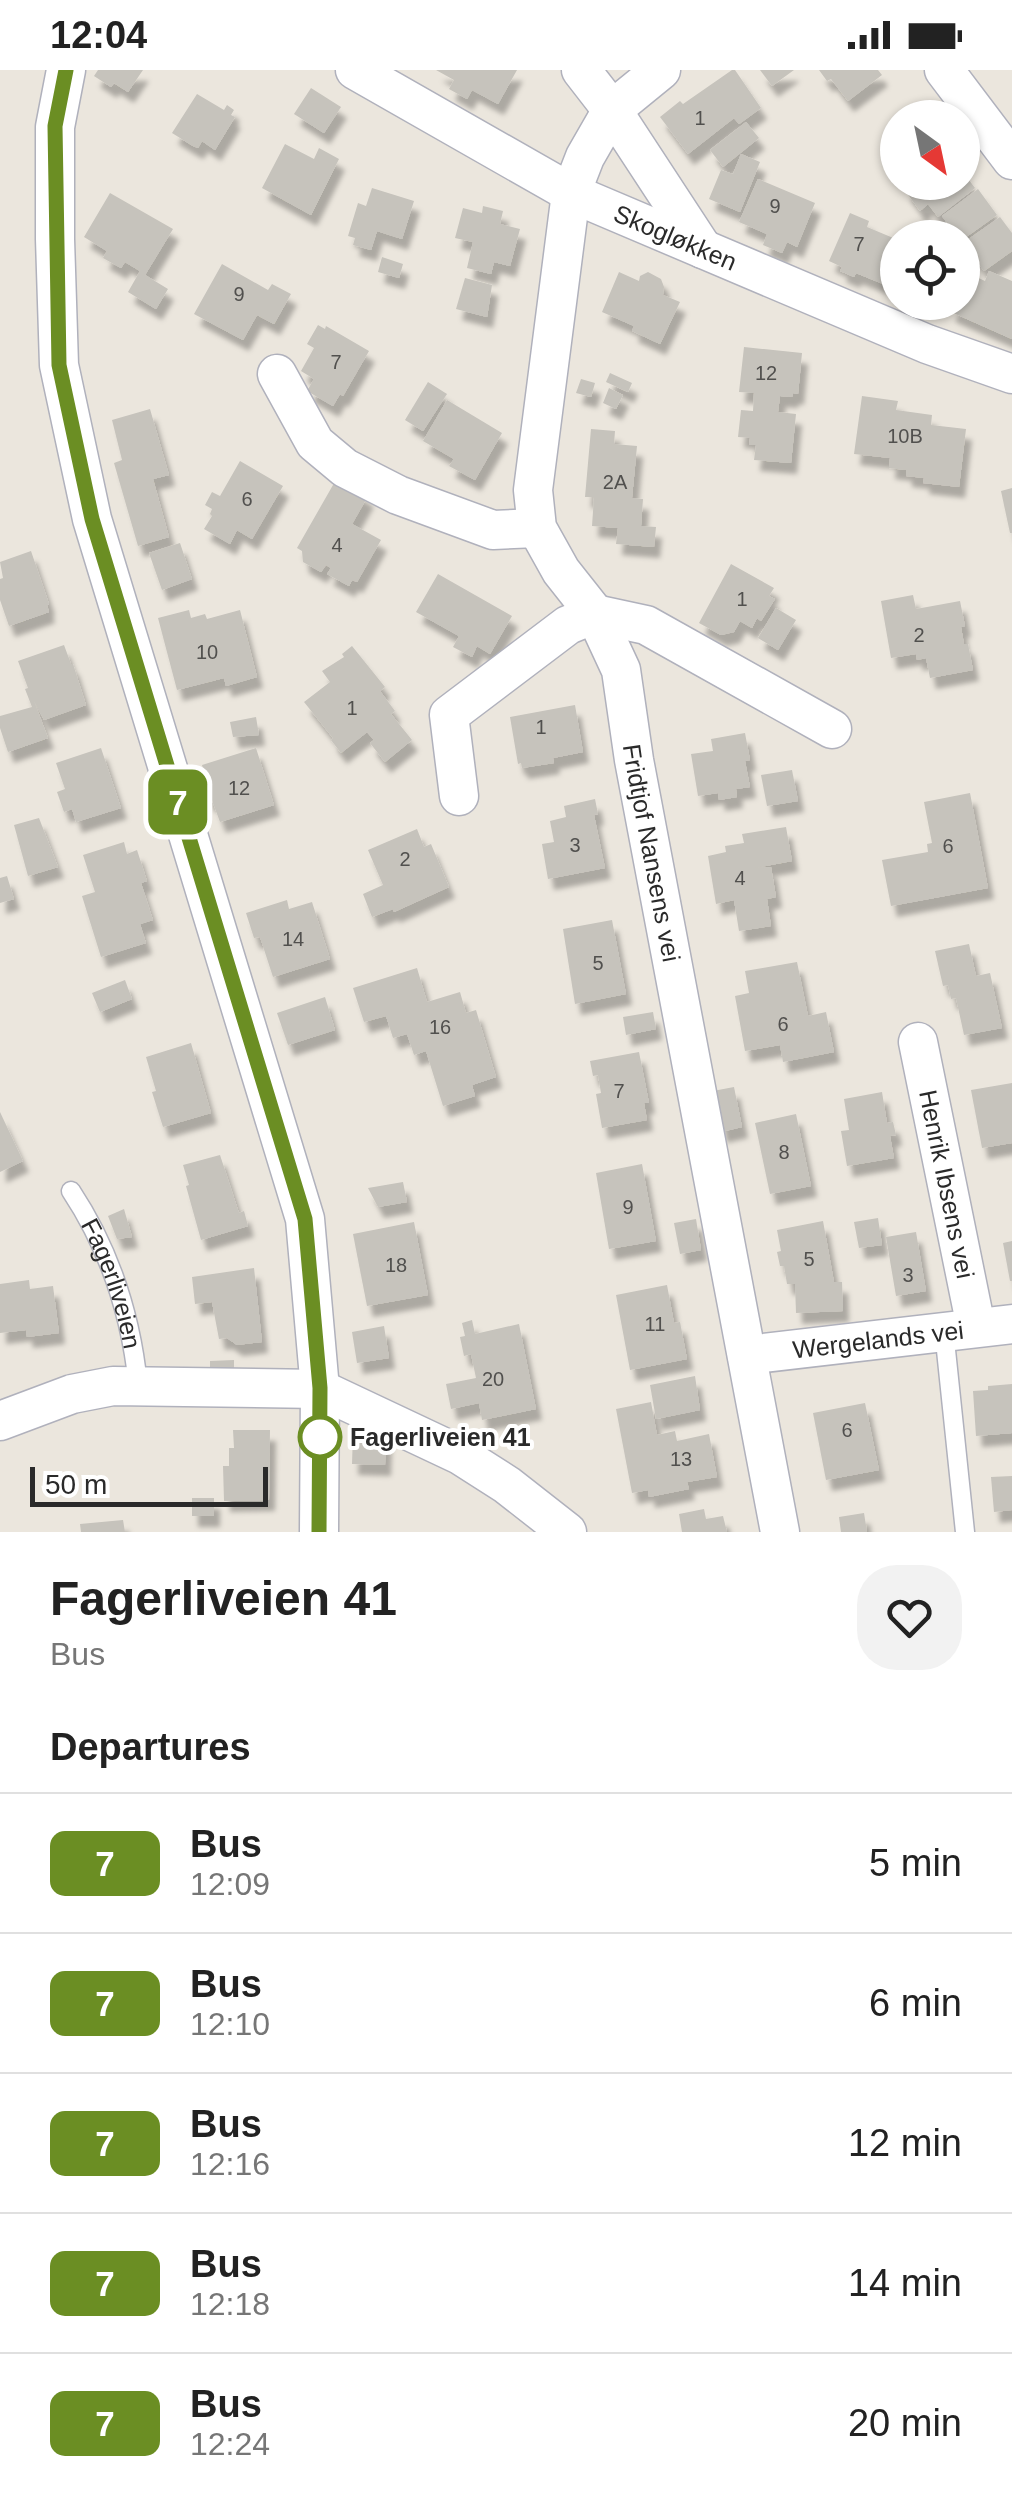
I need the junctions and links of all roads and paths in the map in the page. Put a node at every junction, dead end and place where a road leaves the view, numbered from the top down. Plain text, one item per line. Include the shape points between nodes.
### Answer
1 (66, 70) edge
2 (354, 70) edge
3 (581, 70) edge
4 (661, 70) edge
5 (944, 70) edge
6 (612, 110) junction
7 (1012, 160) edge
8 (571, 193) junction
9 (703, 249) junction
10 (277, 374) dead end
11 (1012, 374) edge
12 (537, 528) junction
13 (595, 614) junction
14 (832, 729) dead end
15 (459, 796) dead end
16 (918, 1042) dead end
17 (71, 1190) dead end
18 (977, 1327) edge
19 (747, 1355) junction
20 (138, 1385) junction
21 (320, 1388) junction
22 (0, 1421) edge
23 (319, 1532) edge
24 (567, 1532) edge
25 (780, 1532) edge
26 (965, 1532) edge

1 - 21 street via 55,126 59,365 92,519 305,1219
2 - 8 street, Skogløkken
3 - 6 street
4 - 6 street
5 - 7 street
6 - 8 street, Fridtjof Nansens vei
6 - 9 street
8 - 9 street, Skogløkken
8 - 12 street, Fridtjof Nansens vei via 534,490
9 - 11 street, Skogløkken
10 - 12 street via 315,442 344,468 398,496 493,530
12 - 13 street, Fridtjof Nansens vei
13 - 14 street via 646,625
13 - 15 street via 568,625 449,715
13 - 19 street, Fridtjof Nansens vei via 621,670
16 - 18 street, Henrik Ibsens vei
17 - 20 lane, Fagerliveien via 108,1257
18 - 19 street, Wergelands vei
18 - 26 lane
19 - 25 street, Fridtjof Nansens vei
20 - 21 street, Fagerliveien
20 - 22 street, Fagerliveien via 94,1388
21 - 23 street
21 - 24 street via 460,1455

